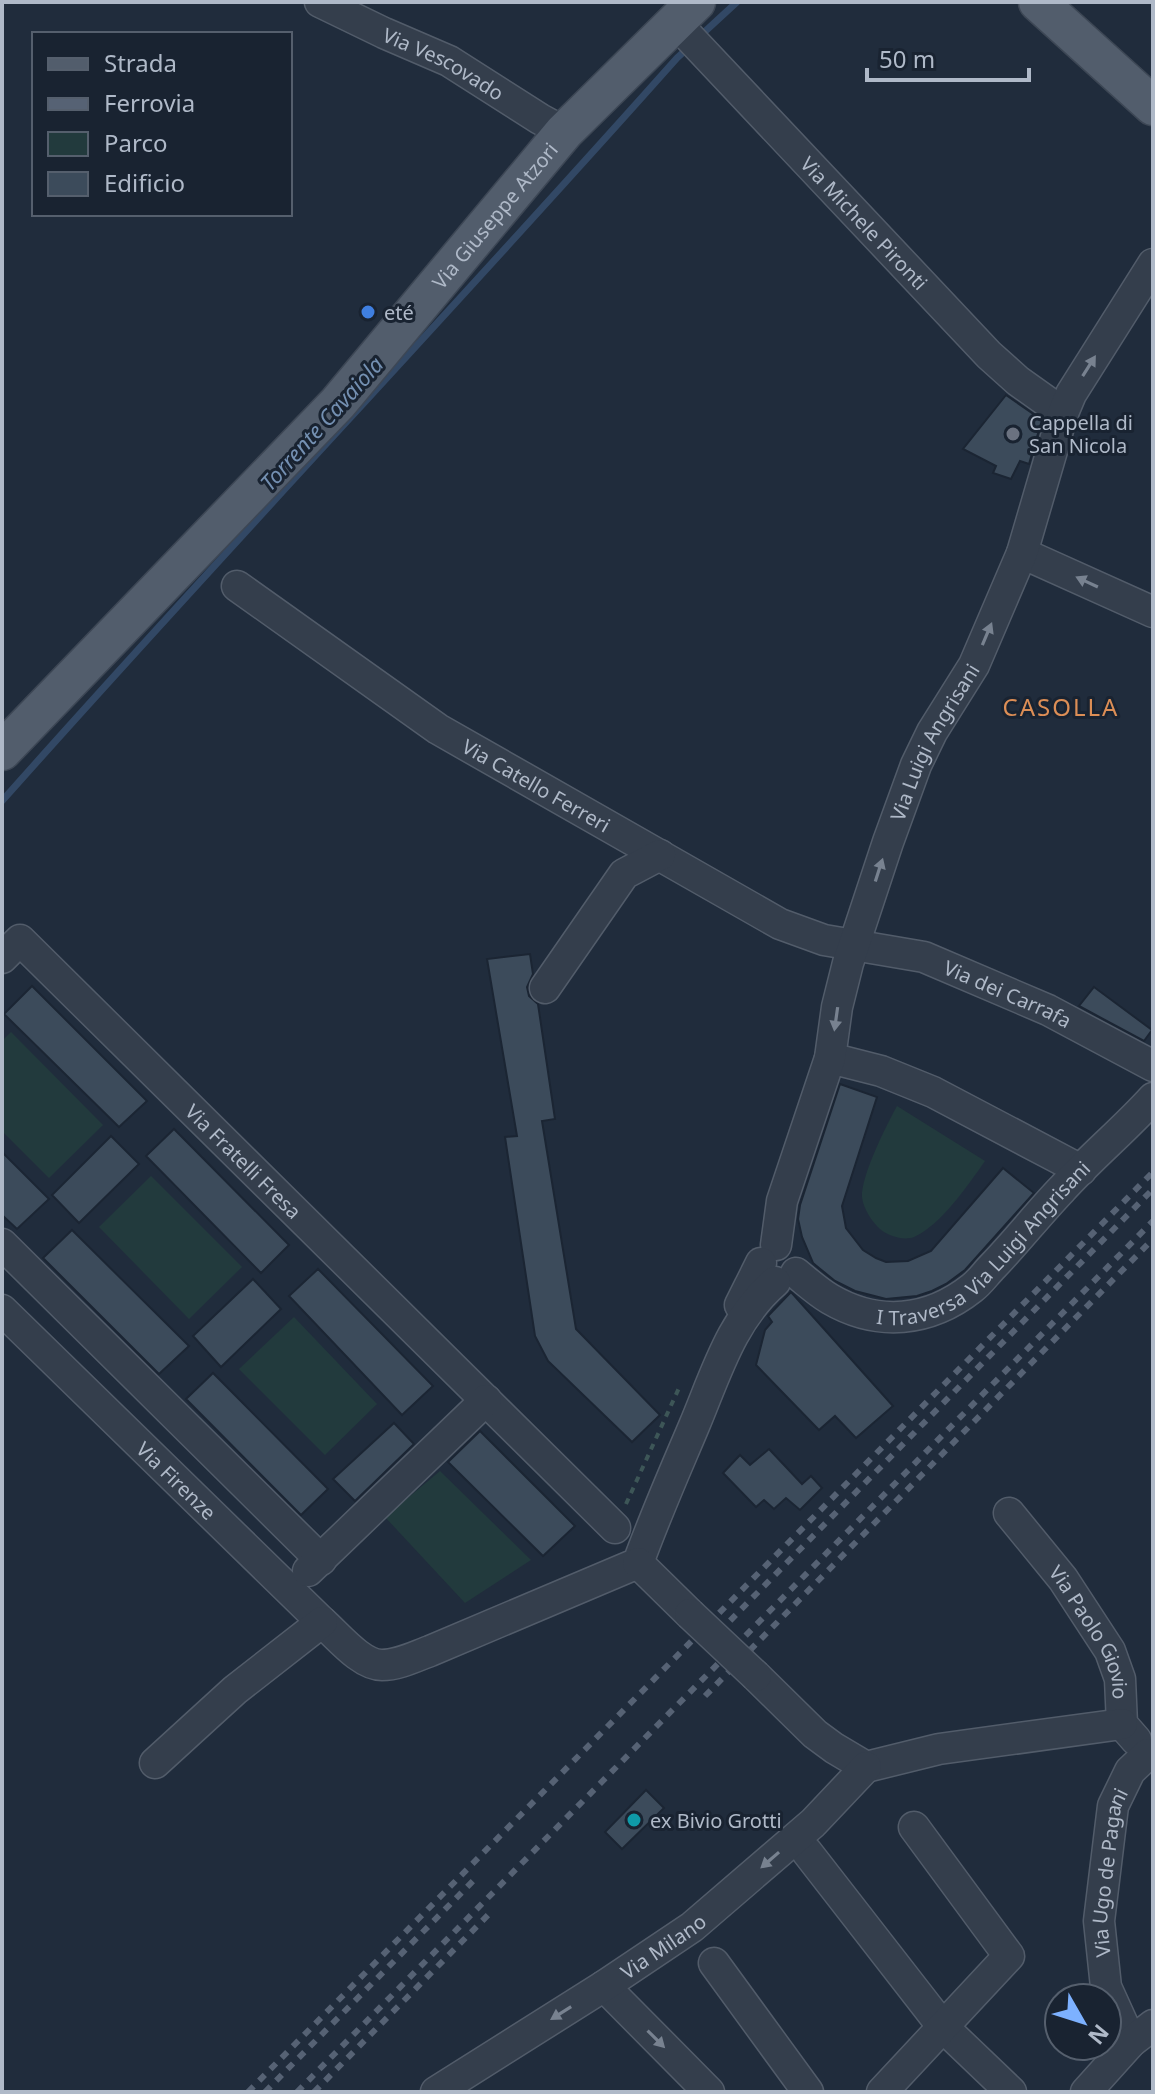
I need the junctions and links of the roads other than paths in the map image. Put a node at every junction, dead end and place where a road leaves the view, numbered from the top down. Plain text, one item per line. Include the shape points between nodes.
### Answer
1 (320, 2) edge
2 (1038, 2) edge
3 (690, 27) edge
4 (1153, 106) edge
5 (564, 132) junction
6 (1153, 264) edge
7 (1063, 413) junction
8 (1022, 553) junction
9 (237, 586) dead end
10 (1153, 612) edge
11 (2, 751) edge
12 (660, 855) junction
13 (856, 944) junction
14 (2, 958) edge
15 (545, 988) dead end
16 (830, 1058) junction
17 (1153, 1066) edge
18 (1153, 1098) edge
19 (1081, 1170) junction
20 (2, 1244) edge
21 (777, 1266) junction
22 (2, 1310) edge
23 (95, 1337) junction
24 (68, 1366) junction
25 (486, 1400) junction
26 (1009, 1513) dead end
27 (615, 1528) dead end
28 (321, 1560) junction
29 (638, 1563) junction
30 (289, 1589) junction
31 (322, 1622) junction
32 (1122, 1724) junction
33 (1150, 1756) edge
34 (155, 1763) dead end
35 (866, 1767) junction
36 (914, 1827) dead end
37 (807, 1852) dead end
38 (714, 1963) dead end
39 (604, 1986) junction
40 (943, 2027) junction
41 (1142, 2034) edge
42 (436, 2092) edge
43 (709, 2092) edge
44 (808, 2092) edge
45 (882, 2092) edge
46 (1011, 2092) edge
47 (1086, 2092) edge

1 - 5 street, Via Vescovado via 449,61
2 - 4 main road
3 - 5 main road, Via Giuseppe Atzori
3 - 7 street, Via Michele Pironti via 989,355
5 - 11 main road, Via Giuseppe Atzori via 338,403
7 -> 6 street, Via Luigi Angrisani
7 - 8 street, Via Luigi Angrisani
10 -> 8 street
13 -> 8 street, Via Luigi Angrisani via 916,765 974,665
9 - 12 street, Via Catello Ferreri via 438,729
12 - 13 street, Via Catello Ferreri via 780,924 824,940
12 - 15 street via 624,874
13 -> 16 street, Via Luigi Angrisani via 837,1007
13 - 17 street, Via dei Carrafa via 924,957 1048,1010
14 - 25 street, Via Fratelli Fresa via 20,940
16 - 19 street via 933,1092
16 - 21 street, Via Luigi Angrisani via 782,1201
18 - 19 street, I Traversa Via Luigi Angrisani
19 - 21 street, I Traversa Via Luigi Angrisani via 973,1287 918,1315 885,1318 854,1311
20 - 23 street
21 - 29 street via 736,1327
22 - 24 street, Via Firenze
23 - 24 street
23 - 28 street
24 - 30 street, Via Firenze
25 - 27 street, Via Fratelli Fresa
25 - 28 street
26 - 32 street, Via Paolo Giovio via 1063,1579 1110,1651 1120,1679
28 - 30 street
29 - 31 street via 401,1662 366,1662
29 - 35 street, bridge via 815,1734
30 - 31 street
31 - 34 street via 235,1690
32 - 33 street, Via Paolo Giovio
32 - 35 street via 939,1749
33 - 41 street, Via Ugo de Pagani via 1130,1771 1113,1806 1099,1921 1106,1987
35 -> 39 street, Via Milano via 813,1823 692,1927
36 - 40 street via 1009,1956
37 - 40 street
38 - 44 street
39 -> 42 street, Via Milano
39 -> 43 street
40 - 45 street
40 - 46 street
41 - 47 street

